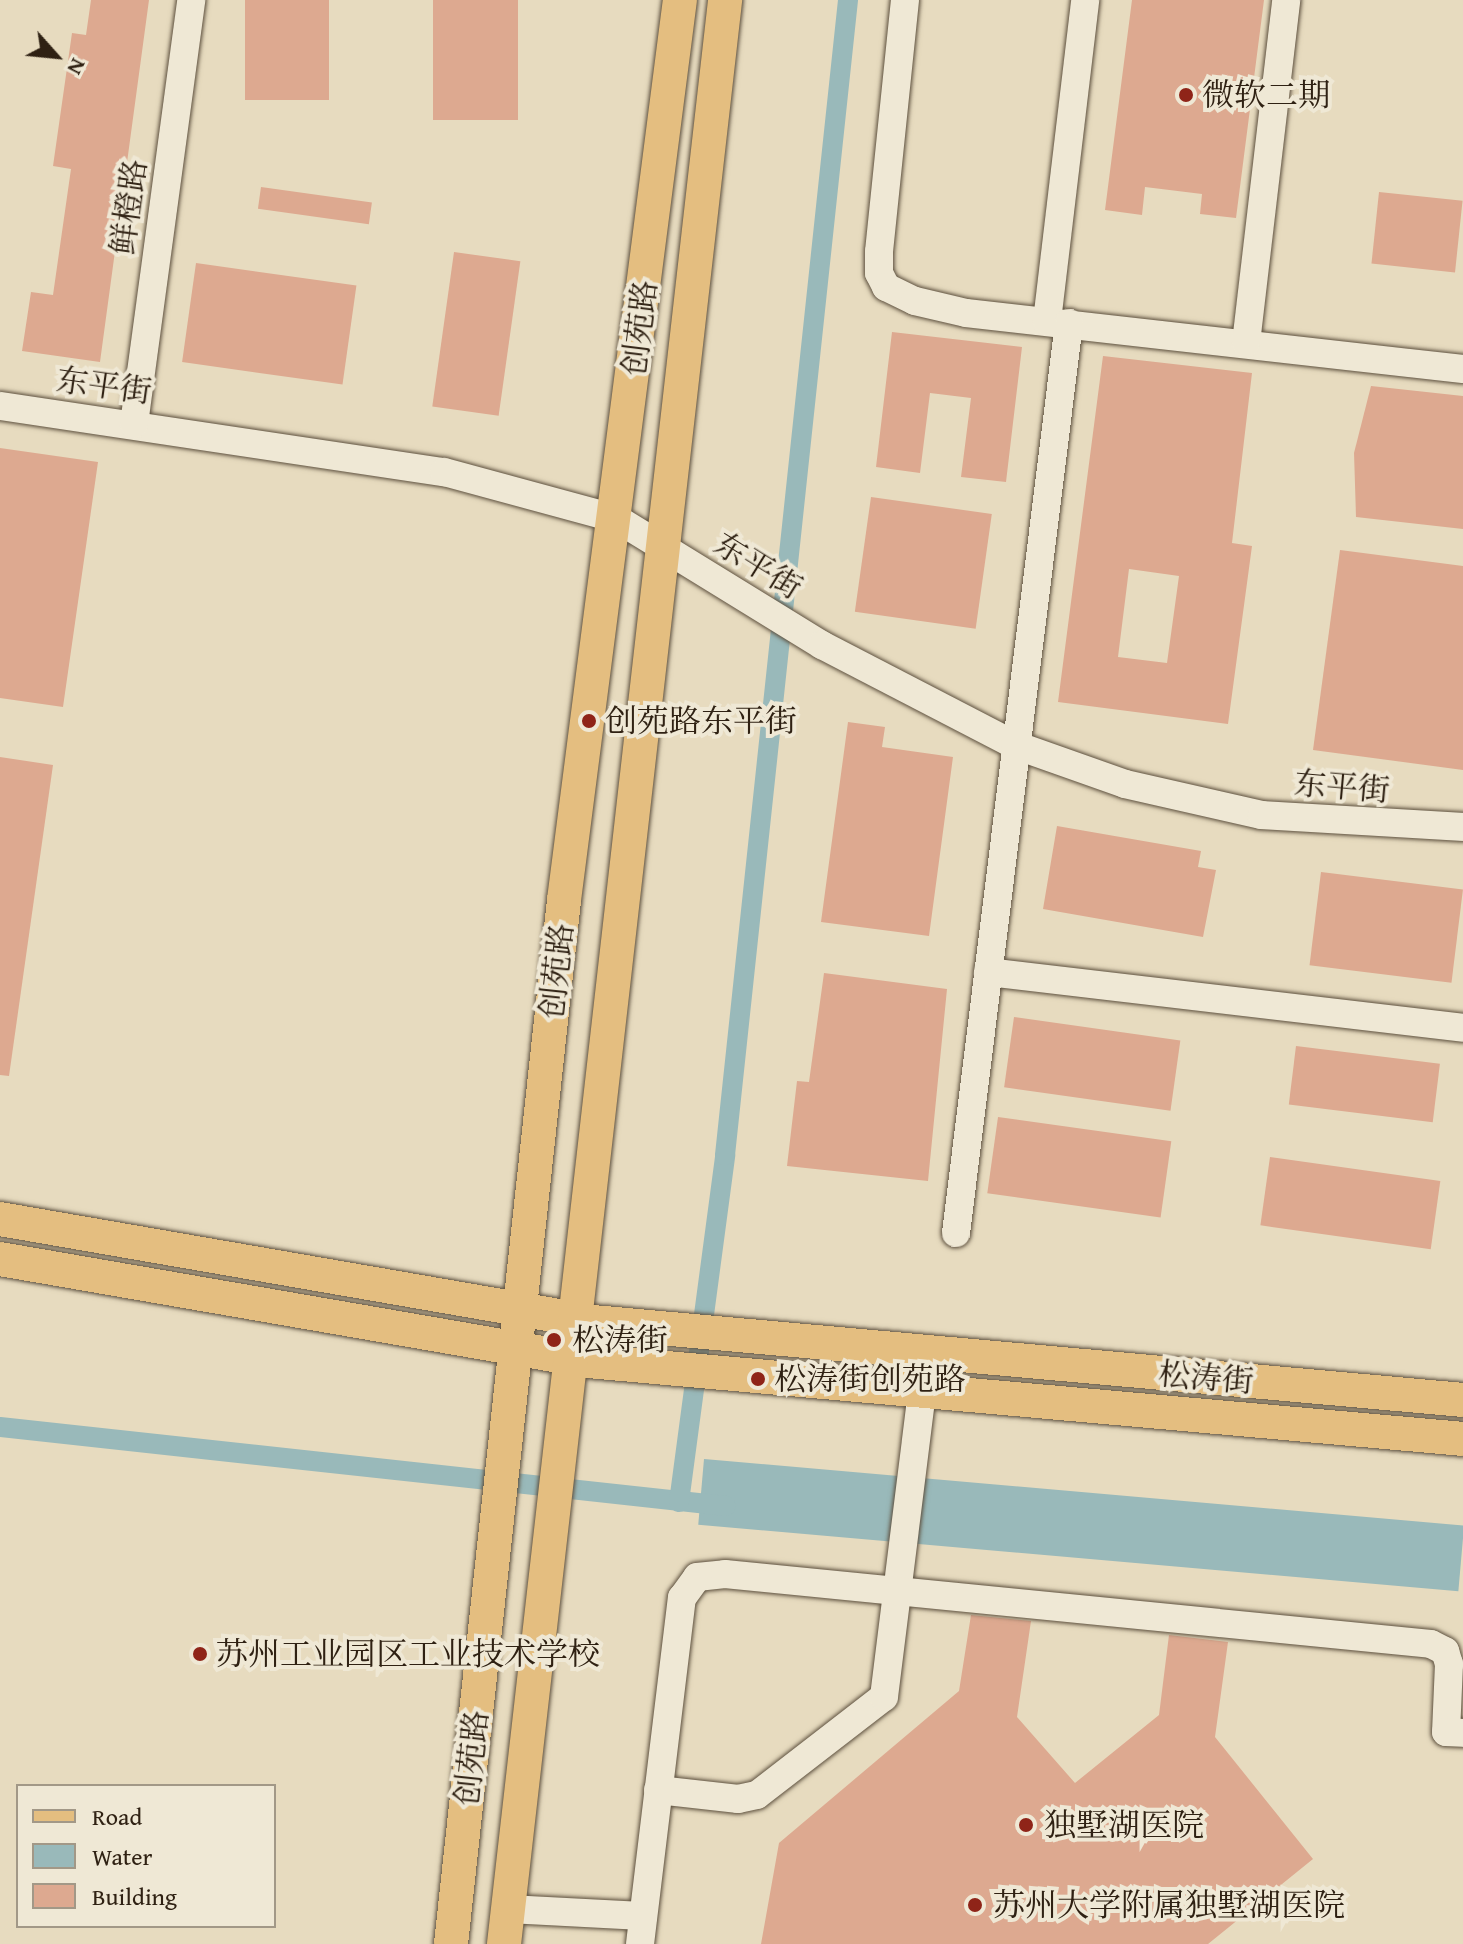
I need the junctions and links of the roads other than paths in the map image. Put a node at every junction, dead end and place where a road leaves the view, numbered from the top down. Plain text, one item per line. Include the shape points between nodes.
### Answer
1 (191, 0) edge
2 (680, 0) edge
3 (725, 0) edge
4 (905, 0) edge
5 (1085, 0) edge
6 (1286, 0) edge
7 (1058, 322) junction
8 (1246, 343) junction
9 (1463, 369) edge
10 (0, 406) edge
11 (134, 424) junction
12 (617, 519) junction
13 (660, 545) junction
14 (1015, 745) junction
15 (1463, 827) edge
16 (988, 972) junction
17 (1463, 1028) edge
18 (0, 1219) edge
19 (956, 1233) dead end
20 (0, 1259) edge
21 (522, 1310) junction
22 (573, 1319) junction
23 (517, 1348) junction
24 (568, 1357) junction
25 (922, 1391) junction
26 (1463, 1400) edge
27 (1463, 1439) edge
28 (899, 1593) junction
29 (1463, 1733) edge
30 (658, 1790) junction
31 (508, 1909) junction
32 (642, 1930) edge
33 (451, 1944) edge
34 (504, 1944) edge

1 - 11 street, 鲜橙路
2 - 12 main road, 创苑路
3 - 13 main road, 创苑路
4 - 7 street via 879,273 886,287 915,301 966,313
5 - 7 street
6 - 8 street
7 - 8 street
7 - 14 street
8 - 9 street
10 - 11 street, 东平街
11 - 12 street, 东平街 via 444,472
12 - 13 street, 东平街
12 - 21 main road, 创苑路 via 564,900
13 - 14 street, 东平街 via 822,645
13 - 22 main road, 创苑路
14 - 15 street, 东平街 via 1125,784 1262,815
14 - 16 street
16 - 17 street
16 - 19 street
18 - 21 main road, 松涛街
20 - 23 main road, 松涛街
21 - 22 main road, 松涛街
21 - 23 main road, 创苑路
22 - 24 main road, 创苑路
22 - 26 main road, 松涛街
23 - 24 main road, 松涛街
23 - 33 main road, 创苑路
24 - 25 main road, 松涛街
24 - 31 main road, 创苑路
25 - 27 main road, 松涛街
25 - 28 street
28 - 29 street via 1431,1644 1445,1651 1449,1664 1446,1732
28 - 30 street via 884,1697 757,1795 738,1799
28 - 30 street via 725,1574 697,1577 682,1598
30 - 32 street
31 - 32 street via 582,1913
31 - 34 main road, 创苑路

